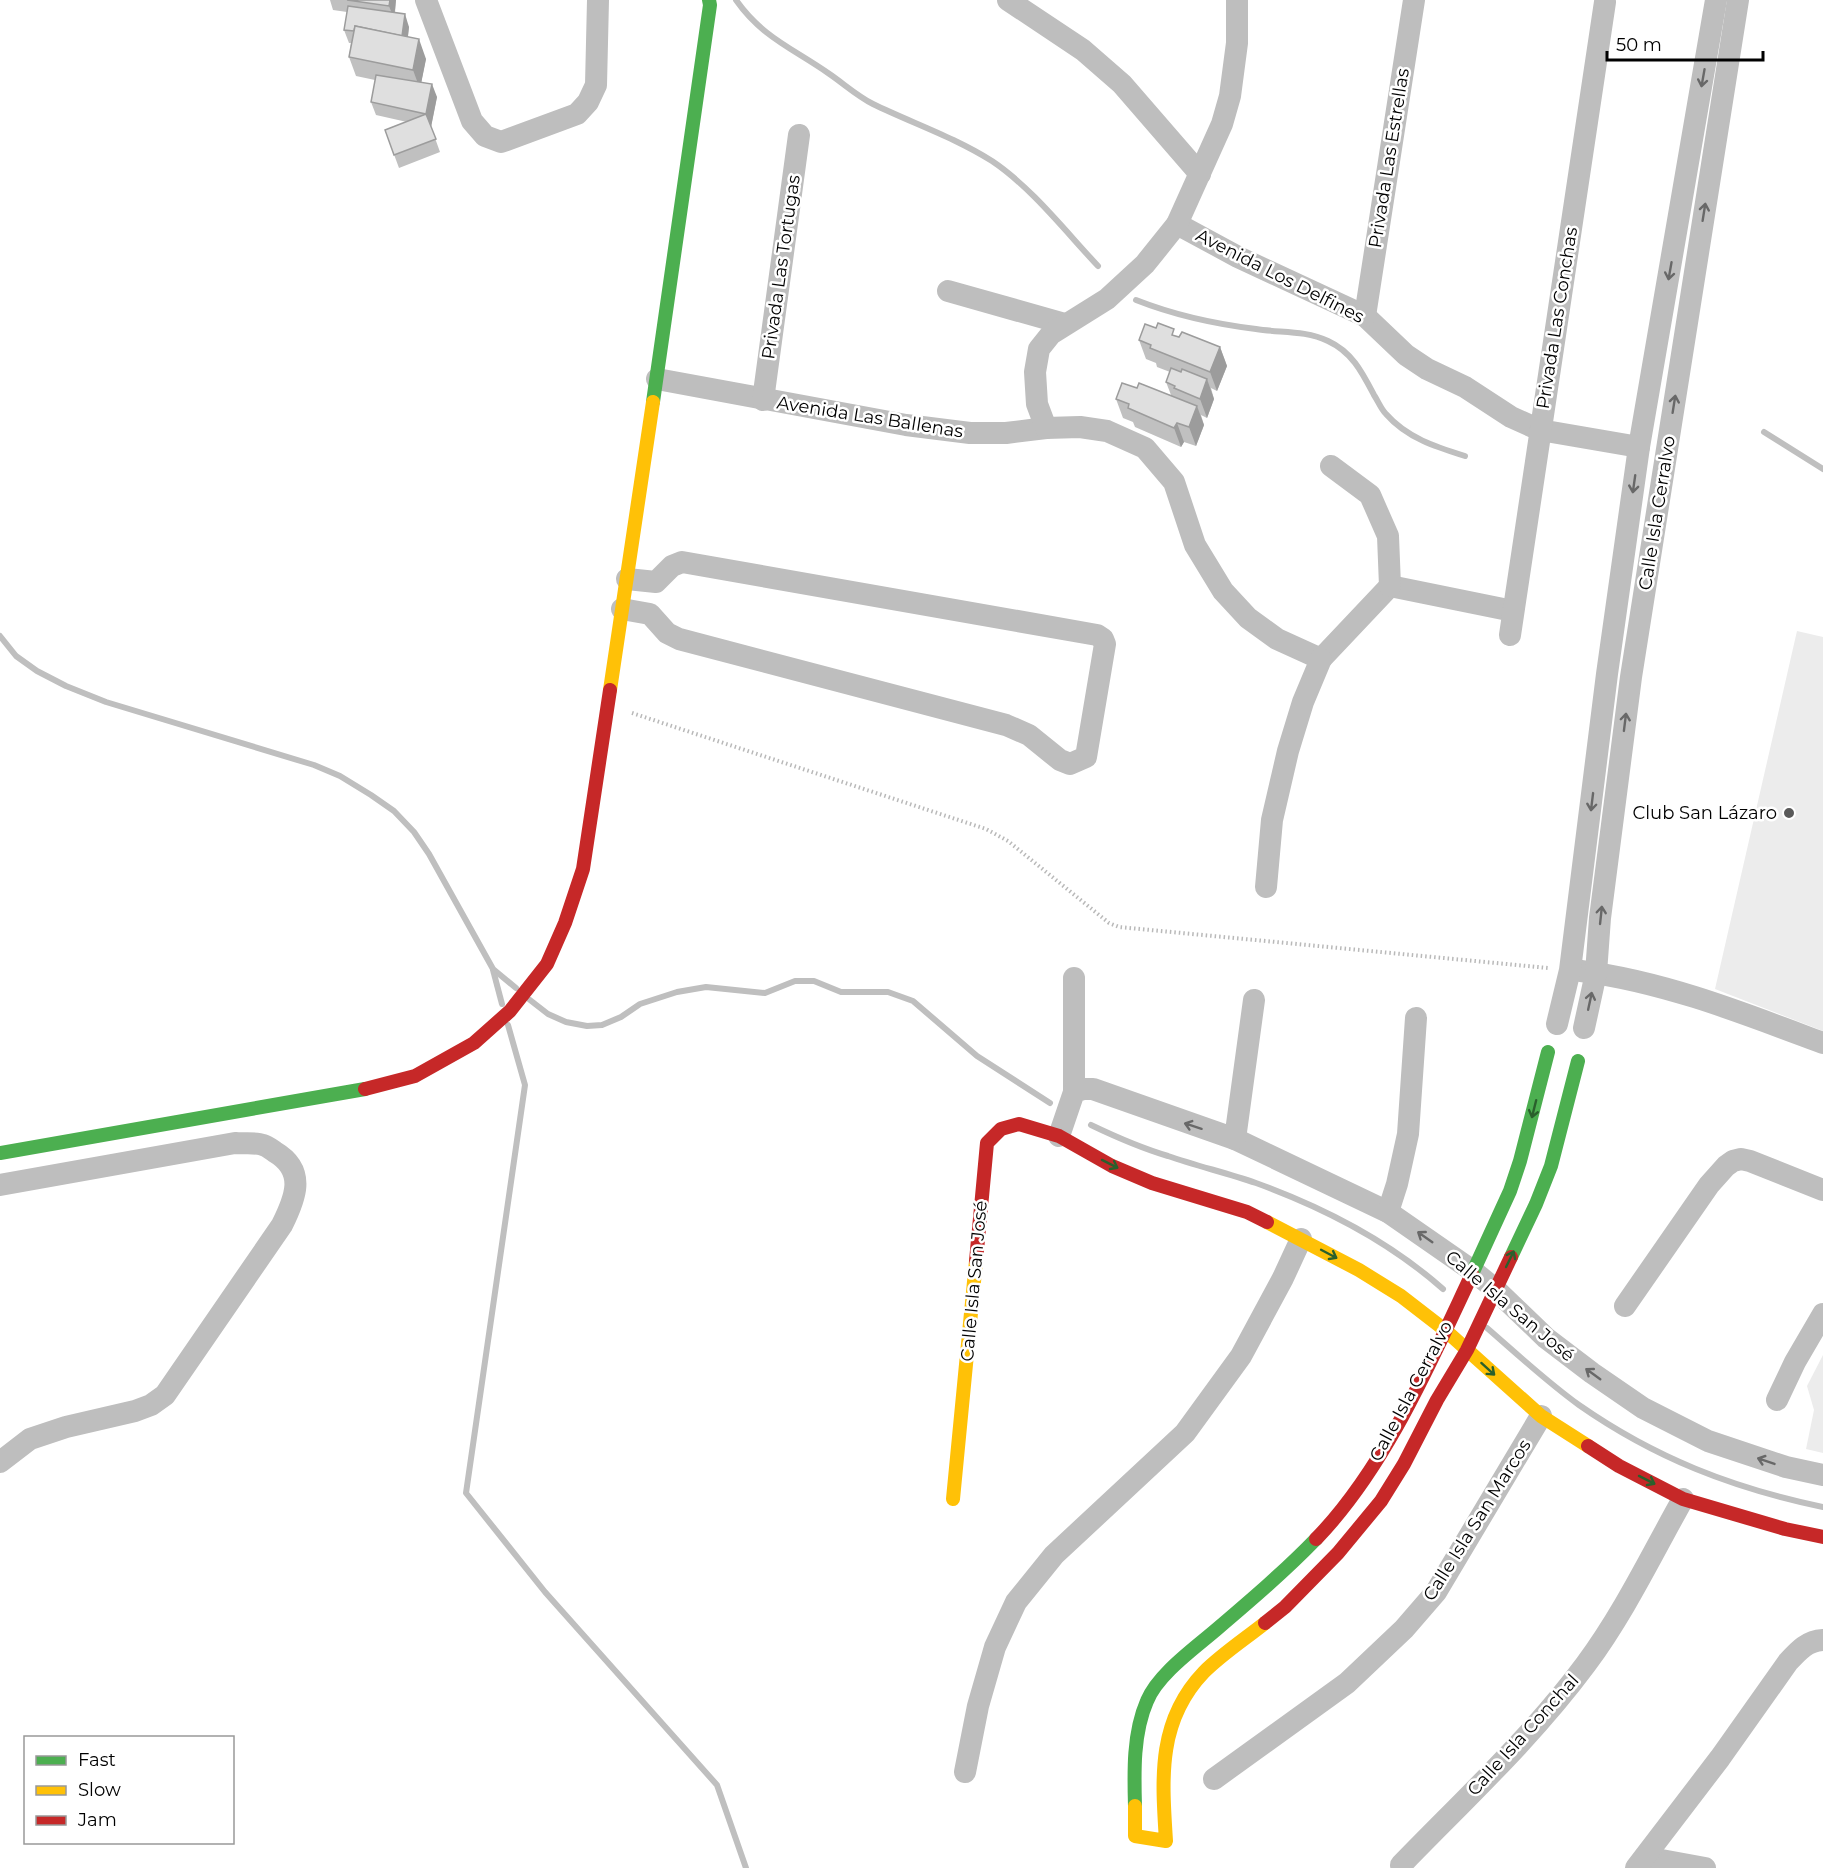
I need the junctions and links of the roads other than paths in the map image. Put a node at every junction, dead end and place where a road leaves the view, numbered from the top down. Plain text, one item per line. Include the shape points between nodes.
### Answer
1 (426, 0) edge
2 (598, 0) edge
3 (709, 0) edge
4 (1008, 0) edge
5 (1237, 0) edge
6 (1414, 0) edge
7 (1716, 0) edge
8 (1738, 0) edge
9 (1605, 2) dead end
10 (799, 135) dead end
11 (1200, 174) junction
12 (1177, 224) junction
13 (948, 291) dead end
14 (1365, 316) junction
15 (1065, 324) junction
16 (657, 379) junction
17 (763, 400) junction
18 (1046, 428) junction
19 (1540, 430) junction
20 (1640, 447) junction
21 (1331, 466) dead end
22 (627, 579) junction
23 (1390, 586) junction
24 (622, 609) junction
25 (1513, 611) junction
26 (1509, 635) dead end
27 (1321, 659) junction
28 (1266, 886) dead end
29 (1570, 970) junction
30 (1596, 973) junction
31 (1074, 978) dead end
32 (1254, 999) dead end
33 (1416, 1018) dead end
34 (1557, 1024) junction
35 (1584, 1028) junction
36 (1823, 1042) edge
37 (1548, 1052) junction
38 (1578, 1061) junction
39 (1074, 1092) junction
40 (1059, 1136) junction
41 (1235, 1139) junction
42 (0, 1153) edge
43 (0, 1185) edge
44 (1823, 1190) edge
45 (1388, 1212) junction
46 (1301, 1239) junction
47 (1473, 1271) junction
48 (1495, 1289) junction
49 (1625, 1306) dead end
50 (1823, 1314) edge
51 (1445, 1330) junction
52 (1467, 1350) junction
53 (1777, 1400) dead end
54 (1541, 1416) junction
55 (0, 1462) edge
56 (1823, 1474) edge
57 (1683, 1498) junction
58 (953, 1499) dead end
59 (1823, 1537) edge
60 (1823, 1640) edge
61 (965, 1773) dead end
62 (1214, 1779) dead end
63 (1640, 1862) edge
64 (1401, 1865) dead end
65 (1705, 1868) edge

1 - 2 street via 471,121 485,136 501,142 577,114 588,102 596,85
3 - 16 street
4 - 11 street via 1083,50 1122,84
5 - 11 street via 1237,43 1230,96
6 - 14 street, Privada Las Estrellas
7 -> 20 street, Calle Isla Cerralvo
30 -> 8 street, Calle Isla Cerralvo via 1631,677
9 - 19 street, Privada Las Conchas
10 - 17 street, Privada Las Tortugas
11 - 12 street
12 - 14 street, Avenida Los Delfines
12 - 15 street via 1138,271 1107,299
13 - 15 street
14 - 19 street, Avenida Los Delfines via 1413,360
15 - 18 street via 1050,334 1039,349 1035,372 1037,404
16 - 17 street, Avenida Las Ballenas
16 - 22 street
17 - 18 street, Avenida Las Ballenas via 970,433
18 - 27 street, Avenida Las Ballenas via 1107,430 1145,448 1174,482 1195,545 1223,591 1248,618 1277,639
19 - 20 street, Avenida Los Delfines
19 - 25 street, Privada Las Conchas
20 -> 29 street, Calle Isla Cerralvo
21 - 23 street via 1370,495 1388,536
22 - 24 street
22 - 24 street via 656,582 682,562 1097,635 1105,644 1086,757 1070,764 1029,735 1006,725 679,639 667,633 650,614
23 - 25 street
23 - 27 street
24 - 42 street via 583,869 565,923 547,964 510,1011 474,1043 415,1076 364,1089
25 - 26 street, Privada Las Conchas
27 - 28 street via 1285,762 1272,820
29 - 30 street
29 - 34 street, Calle Isla Cerralvo
35 -> 30 street, Calle Isla Cerralvo
30 - 36 street via 1674,990
31 - 39 street
32 - 41 street
33 - 45 street via 1408,1134
34 - 35 street via 1576,1022
34 - 37 street via 1547,1036
35 - 38 street via 1589,1046
37 - 38 street via 1561,1063
37 -> 47 street, Calle Isla Cerralvo via 1517,1171
48 -> 38 street, Calle Isla Cerralvo via 1551,1166
39 - 40 street
41 -> 39 street, Calle Isla San José via 1093,1089
40 -> 46 street, Calle Isla San José via 1112,1166 1152,1183 1246,1212
40 - 58 street, Calle Isla San José via 1019,1124 1001,1129 987,1143
41 - 45 street, Calle Isla San José
43 - 55 street via 235,1143 263,1145 283,1157 297,1182 294,1201 282,1225 165,1395 135,1411 30,1439
44 - 49 street via 1741,1159 1733,1161 1709,1185
47 -> 45 street, Calle Isla San José
46 -> 51 street, Calle Isla San José via 1401,1296
46 - 61 street via 1241,1356 1185,1432 1054,1555 1016,1602 995,1647
47 - 48 street, Calle Isla San José
47 - 51 street, Calle Isla Cerralvo
48 - 52 street, Calle Isla Cerralvo
56 -> 48 street, Calle Isla San José via 1786,1467 1708,1441 1643,1408 1546,1338
50 - 53 street
51 - 52 street, Calle Isla San José
51 - 52 street, Calle Isla Cerralvo via 1393,1434 1326,1529 1287,1569 1168,1671 1147,1700 1134,1772 1135,1836 1166,1841 1162,1778 1168,1733 1178,1707 1204,1672 1285,1607 1381,1502
52 -> 54 street, Calle Isla San José
54 -> 57 street, Calle Isla San José via 1619,1466
54 - 62 street, Calle Isla San Marcos via 1436,1592 1404,1629 1347,1683
57 - 59 street, Calle Isla San José
57 - 64 street, Calle Isla Conchal via 1587,1663 1547,1713
60 - 63 street via 1802,1647 1788,1662
63 - 65 street

